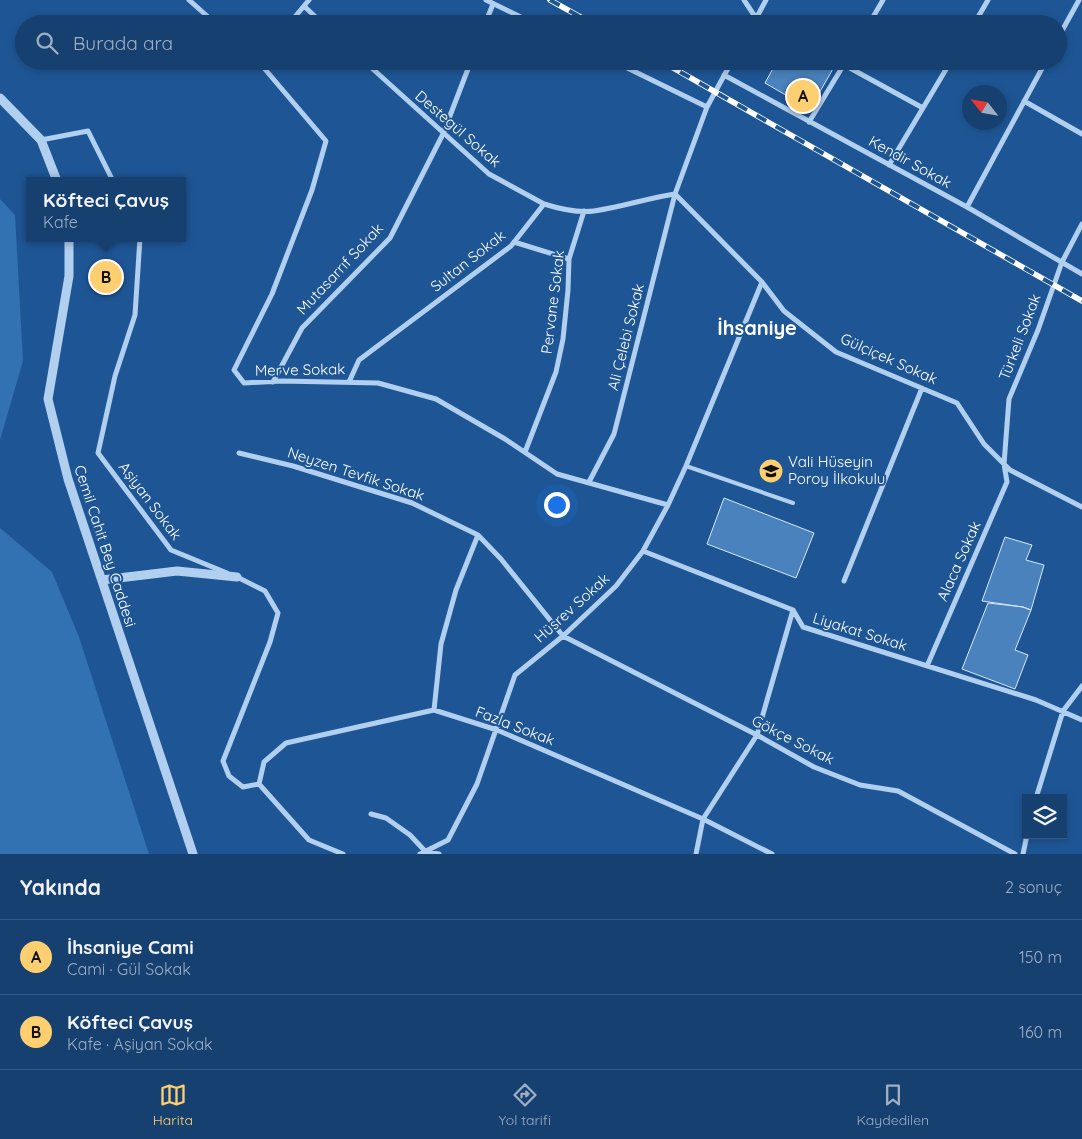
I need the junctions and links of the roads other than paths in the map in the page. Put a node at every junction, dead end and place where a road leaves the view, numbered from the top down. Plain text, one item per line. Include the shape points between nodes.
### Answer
1 (189, 0) edge
2 (309, 0) edge
3 (486, 0) edge
4 (744, 0) edge
5 (766, 0) edge
6 (883, 0) edge
7 (988, 0) edge
8 (1079, 0) edge
9 (493, 4) junction
10 (304, 6) junction
11 (206, 15) edge
12 (296, 15) edge
13 (314, 15) edge
14 (489, 15) edge
15 (516, 15) edge
16 (754, 15) edge
17 (758, 15) edge
18 (874, 15) edge
19 (979, 15) edge
20 (1067, 22) edge
21 (266, 70) edge
22 (374, 70) edge
23 (468, 70) edge
24 (631, 70) edge
25 (727, 70) edge
26 (840, 70) edge
27 (856, 70) edge
28 (946, 70) edge
29 (1041, 70) edge
30 (724, 76) junction
31 (0, 98) edge
32 (1024, 101) junction
33 (707, 107) junction
34 (923, 108) junction
35 (809, 122) junction
36 (443, 134) junction
37 (1082, 134) edge
38 (41, 140) junction
39 (889, 165) junction
40 (55, 177) edge
41 (111, 177) edge
42 (675, 194) junction
43 (544, 204) junction
44 (967, 207) junction
45 (584, 211) junction
46 (1082, 224) edge
47 (69, 242) edge
48 (140, 242) edge
49 (514, 242) junction
50 (569, 259) junction
51 (1062, 262) junction
52 (1082, 274) edge
53 (762, 282) junction
54 (273, 382) junction
55 (349, 382) junction
56 (922, 388) junction
57 (525, 452) junction
58 (239, 453) dead end
59 (1004, 464) junction
60 (686, 466) junction
61 (589, 482) junction
62 (793, 503) dead end
63 (668, 505) junction
64 (1082, 507) edge
65 (478, 535) junction
66 (643, 550) junction
67 (237, 577) junction
68 (102, 580) junction
69 (844, 581) dead end
70 (793, 610) junction
71 (563, 636) junction
72 (927, 666) junction
73 (1082, 686) edge
74 (434, 710) junction
75 (1063, 712) junction
76 (1082, 720) edge
77 (497, 730) junction
78 (757, 735) junction
79 (258, 784) junction
80 (1037, 794) edge
81 (370, 814) dead end
82 (703, 819) junction
83 (1026, 839) edge
84 (422, 853) edge
85 (193, 854) edge
86 (343, 854) edge
87 (439, 854) edge
88 (696, 854) edge
89 (772, 854) edge
90 (1015, 854) edge
91 (1023, 854) edge

1 - 11 street
2 - 10 street
3 - 9 street
4 - 16 street
5 - 17 street
6 - 18 street
7 - 19 street
8 - 20 street
9 - 14 street
9 - 15 street
10 - 12 street
10 - 13 street
21 - 54 street, Merve Sokak via 326,141 312,190 272,294 234,370 244,383
22 - 36 street, Destegül Sokak
23 - 36 street, Mutasarrıf Sokak
24 - 33 street
25 - 30 street, Ali Çelebi Sokak
26 - 35 street
27 - 34 street
28 - 34 street
29 - 32 street
30 - 33 street, Ali Çelebi Sokak
30 - 35 street, Kendir Sokak
31 - 38 street
32 - 37 street
32 - 44 street
33 - 42 street, Ali Çelebi Sokak
34 - 39 street
35 - 39 street, Kendir Sokak
36 - 43 street, Destegül Sokak via 489,174
36 - 54 street, Mutasarrıf Sokak via 390,238 302,328
38 - 40 street
38 - 41 street via 88,131
39 - 44 street, Kendir Sokak
42 - 45 street
42 - 53 street, Gülçiçek Sokak
42 - 61 street, Ali Çelebi Sokak via 614,434
43 - 45 street via 562,210
43 - 49 street, Sultan Sokak
44 - 51 street, Kendir Sokak
45 - 50 street, Pervane Sokak
46 - 51 street, Türkeli Sokak
47 - 68 street, Cemil Cahit Bey Caddesi via 69,276 48,399 68,479
48 - 67 street, Aşiyan Sokak via 135,315 115,376 98,453 171,550
49 - 50 street
49 - 55 street, Sultan Sokak via 359,360
50 - 57 street, Pervane Sokak via 563,339 556,372
51 - 52 street, Kendir Sokak
51 - 59 street, Türkeli Sokak via 1009,399
53 - 56 street, Gülçiçek Sokak via 784,311 836,352
53 - 60 street, Hüsrev Sokak
54 - 55 street, Merve Sokak
55 - 57 street, Merve Sokak via 378,383 436,399
56 - 59 street, Gülçiçek Sokak via 957,403 984,444
56 - 69 street
57 - 61 street, Merve Sokak via 557,474
58 - 65 street, Neyzen Tevfik Sokak via 412,503
59 - 64 street, Gülçiçek Sokak
59 - 72 street, Alaca Sokak via 1007,482
60 - 62 lane
60 - 63 street, Hüsrev Sokak
61 - 63 street, Merve Sokak
63 - 66 street, Hüsrev Sokak
65 - 71 street, Neyzen Tevfik Sokak
65 - 74 street via 456,590 441,644
66 - 70 street, Liyakat Sokak
66 - 71 street, Hüsrev Sokak via 616,586
67 - 68 street via 177,572
67 - 79 street, Aşiyan Sokak via 265,591 278,613 270,642 223,760 229,776 243,787
68 - 85 street, Cemil Cahit Bey Caddesi
70 - 72 street, Liyakat Sokak via 803,627
70 - 78 street
71 - 77 street, Hüsrev Sokak via 514,675
71 - 78 street, Gökçe Sokak
72 - 75 street, Liyakat Sokak via 1036,700
73 - 75 street
74 - 77 street, Fazla Sokak
74 - 79 street via 286,743 264,762
75 - 76 street, Liyakat Sokak
75 - 80 street
77 - 82 street, Fazla Sokak
77 - 84 street, Hüsrev Sokak via 477,784 448,840
78 - 82 street
78 - 90 street, Gökçe Sokak via 814,767 860,785 898,791
79 - 86 street via 309,840
81 - 84 street via 386,818 410,835
82 - 88 street
82 - 89 street, Fazla Sokak
83 - 91 street
84 - 87 street

